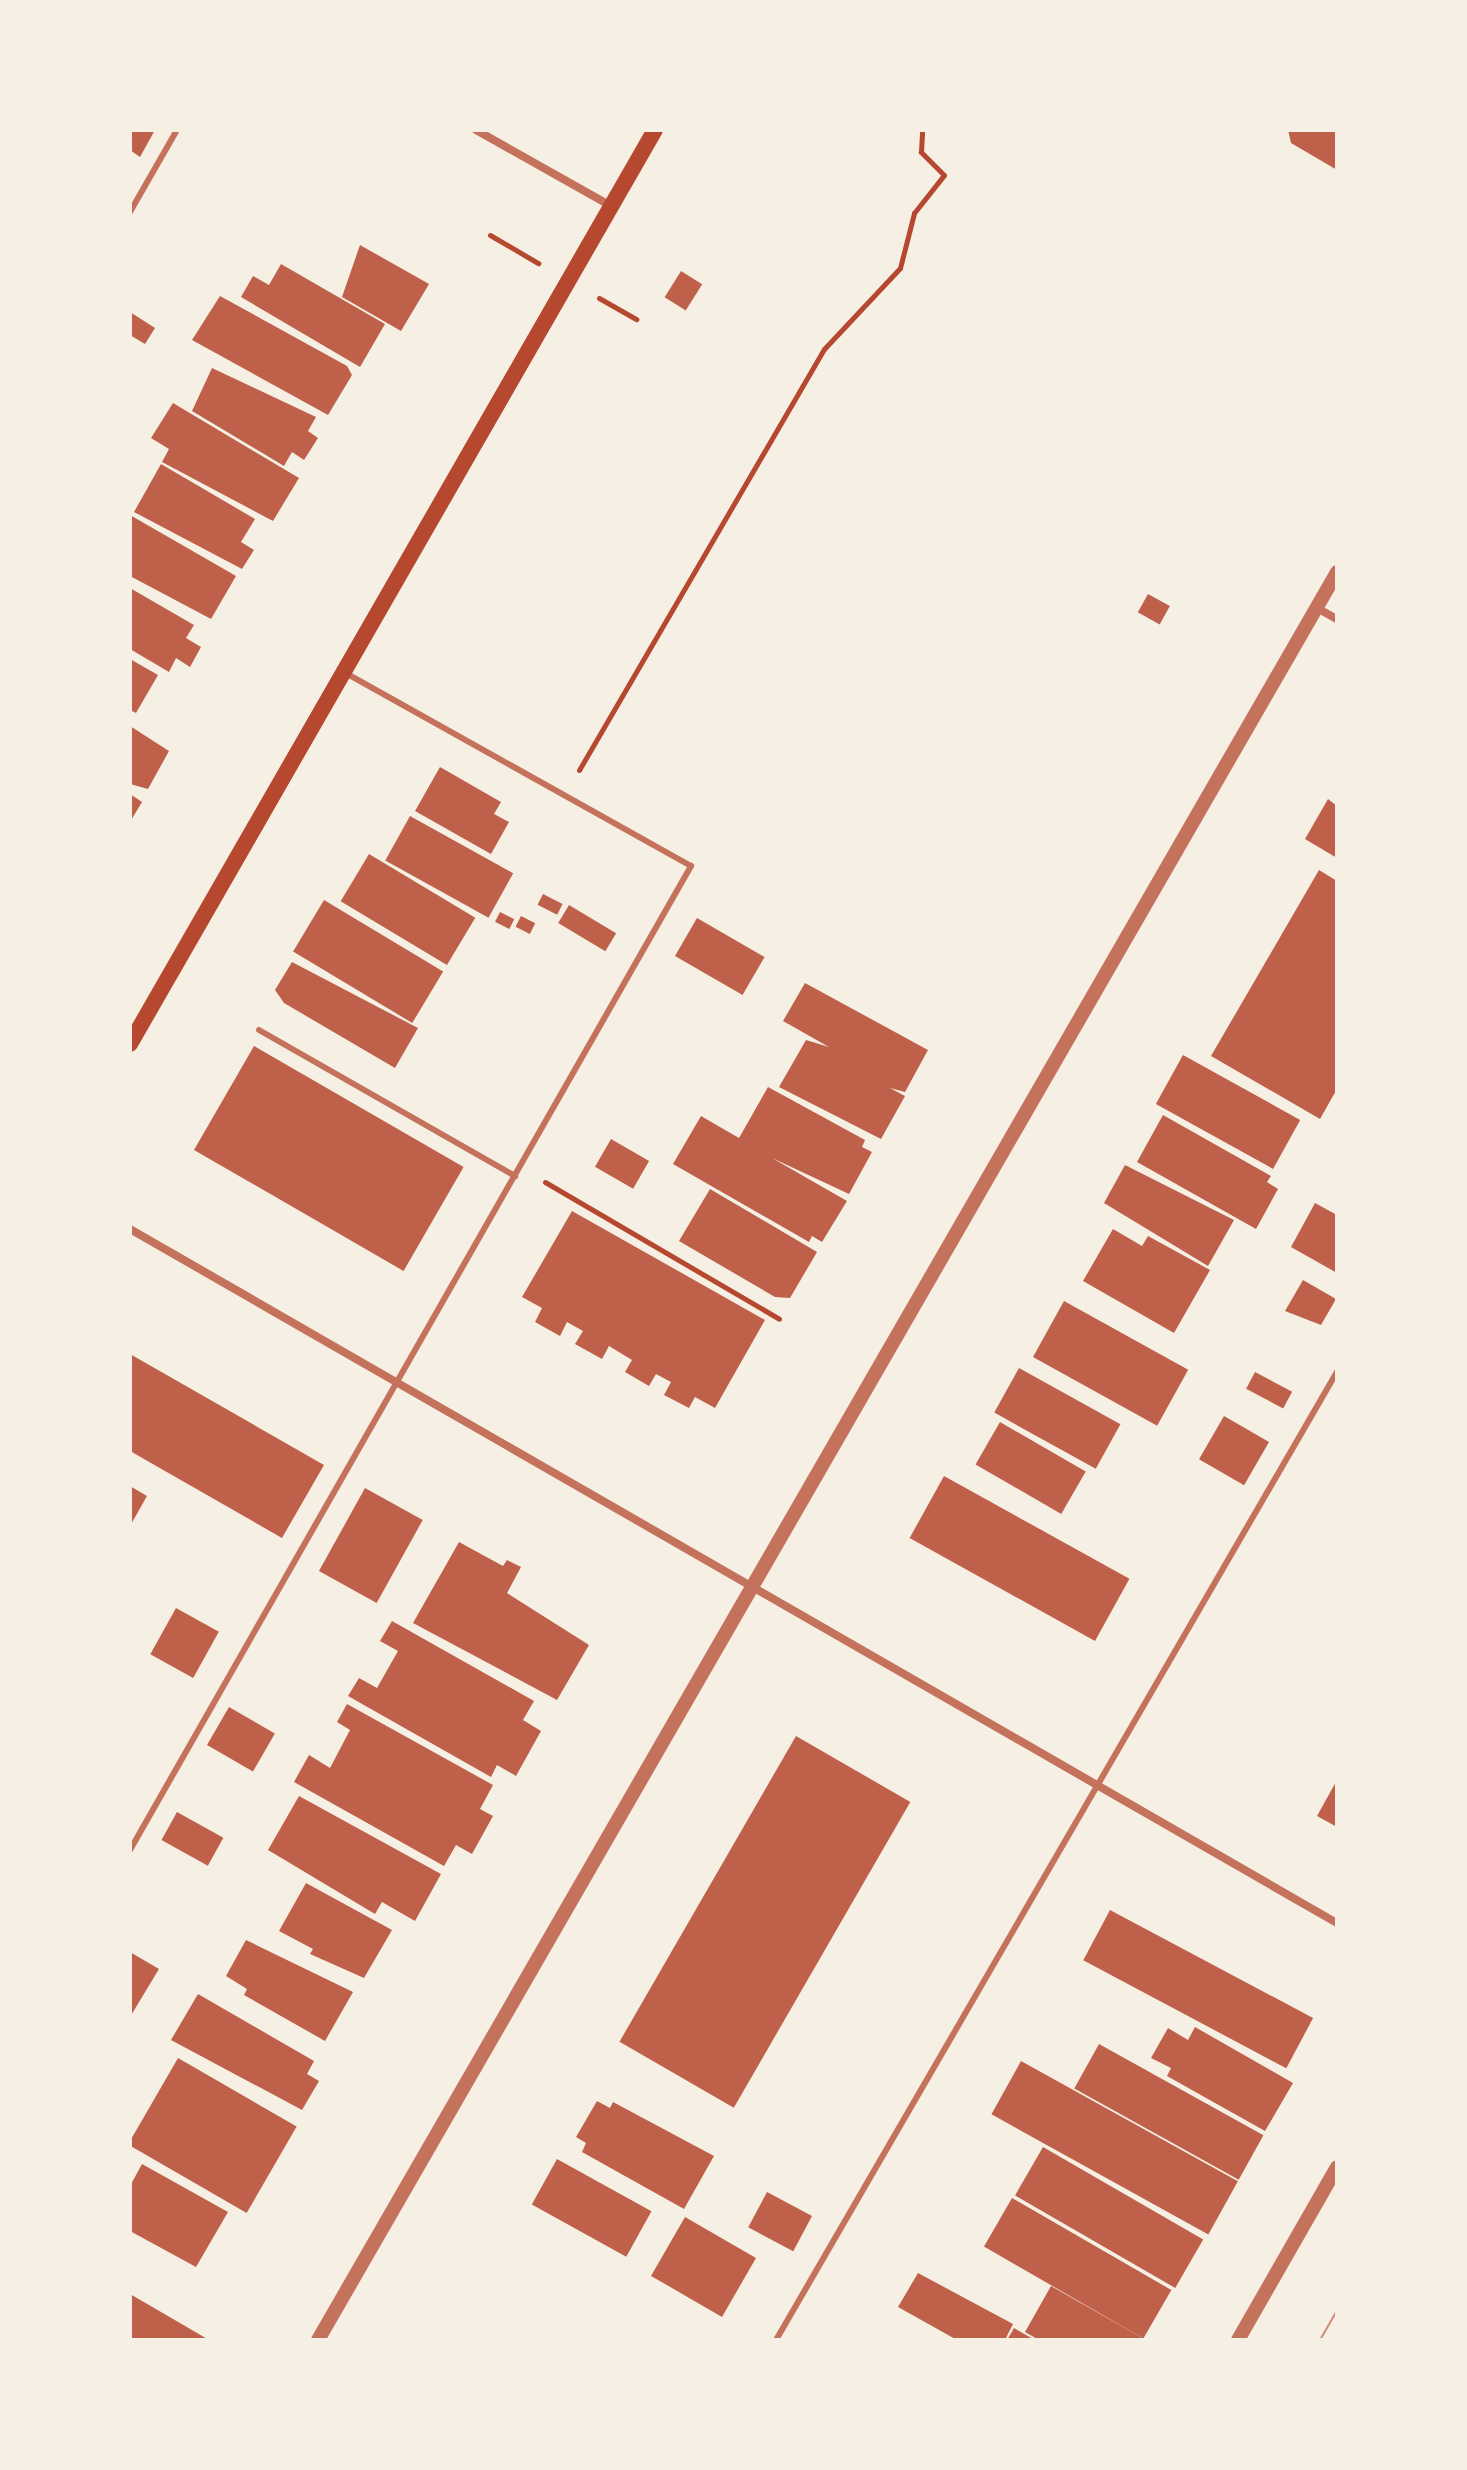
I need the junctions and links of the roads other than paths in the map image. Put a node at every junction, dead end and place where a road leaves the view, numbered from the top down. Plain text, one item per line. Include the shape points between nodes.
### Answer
1 (177, 130) edge
2 (476, 130) edge
3 (655, 130) edge
4 (612, 206) junction
5 (130, 212) edge
6 (1337, 572) edge
7 (1317, 608) junction
8 (1337, 619) edge
9 (344, 672) junction
10 (259, 1030) dead end
11 (130, 1044) edge
12 (515, 1176) junction
13 (130, 1229) edge
14 (1337, 1372) edge
15 (397, 1383) junction
16 (752, 1587) junction
17 (1098, 1786) junction
18 (130, 1850) edge
19 (1337, 1923) edge
20 (1337, 2167) edge
21 (318, 2340) edge
22 (776, 2340) edge
23 (1238, 2340) edge

1 - 5 lane
2 - 4 street
3 - 4 main road
4 - 9 main road
6 - 7 street
7 - 8 street
7 - 16 street
9 - 11 main road
9 - 12 lane via 691,866
10 - 12 lane
12 - 15 lane
13 - 15 street
14 - 17 lane
15 - 16 street
15 - 18 lane
16 - 17 street
16 - 21 street
17 - 19 street
17 - 22 lane
20 - 23 street

